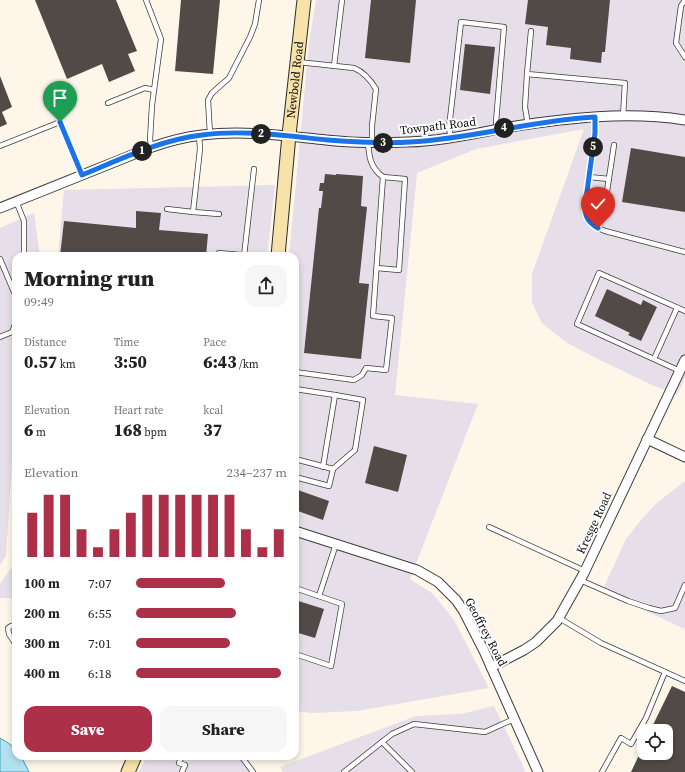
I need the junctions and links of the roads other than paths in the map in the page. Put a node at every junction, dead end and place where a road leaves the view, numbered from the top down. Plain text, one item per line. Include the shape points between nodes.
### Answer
1 (146, 0) edge
2 (259, 0) edge
3 (304, 0) edge
4 (342, 0) edge
5 (685, 0) edge
6 (531, 31) dead end
7 (685, 57) edge
8 (297, 62) junction
9 (334, 66) junction
10 (527, 74) junction
11 (154, 90) junction
12 (108, 104) dead end
13 (623, 116) junction
14 (595, 117) junction
15 (685, 120) edge
16 (528, 124) junction
17 (498, 130) junction
18 (210, 134) junction
19 (199, 135) junction
20 (289, 136) junction
21 (451, 138) junction
22 (370, 142) junction
23 (614, 145) dead end
24 (0, 146) edge
25 (152, 147) junction
26 (254, 169) dead end
27 (82, 175) junction
28 (383, 176) junction
29 (589, 176) junction
30 (609, 179) junction
31 (16, 201) junction
32 (0, 208) edge
33 (167, 209) dead end
34 (604, 211) dead end
35 (193, 212) junction
36 (219, 214) dead end
37 (24, 252) edge
38 (244, 252) edge
39 (278, 252) edge
40 (685, 252) edge
41 (0, 259) edge
42 (377, 268) junction
43 (12, 287) edge
44 (677, 308) junction
45 (685, 311) edge
46 (12, 332) edge
47 (0, 337) edge
48 (654, 359) junction
49 (685, 360) edge
50 (680, 371) junction
51 (299, 373) edge
52 (299, 390) edge
53 (335, 395) junction
54 (648, 439) junction
55 (685, 458) edge
56 (299, 460) edge
57 (324, 467) junction
58 (333, 469) junction
59 (299, 477) edge
60 (489, 526) dead end
61 (299, 532) edge
62 (336, 544) junction
63 (582, 576) junction
64 (685, 585) edge
65 (299, 589) edge
66 (319, 596) junction
67 (559, 618) junction
68 (12, 626) edge
69 (12, 639) edge
70 (299, 655) edge
71 (491, 667) junction
72 (665, 672) junction
73 (685, 681) edge
74 (514, 719) junction
75 (382, 742) junction
76 (133, 760) edge
77 (180, 760) edge
78 (244, 760) edge
79 (128, 772) edge
80 (182, 772) edge
81 (253, 772) edge
82 (344, 772) edge
83 (412, 772) edge
84 (538, 772) edge
85 (602, 772) edge

1 - 11 lane via 161,39
2 - 18 lane via 253,30 228,78 208,100
3 - 8 main road, Newbold Road
4 - 9 lane
5 - 7 lane via 681,6 676,43
6 - 10 lane
8 - 9 lane
8 - 20 main road, Newbold Road
9 - 22 lane via 360,71 376,89
10 - 13 lane via 624,83
10 - 16 lane via 525,107
11 - 12 lane via 144,88
11 - 25 lane via 150,140
13 - 14 street, Towpath Road
13 - 15 street, Towpath Road
14 - 16 street, Towpath Road
14 - 29 lane
16 - 17 street, Towpath Road
17 - 21 street, Towpath Road
17 - 21 lane via 496,122 504,27 461,22 449,128
18 - 19 street, Towpath Road
18 - 20 street, Towpath Road
19 - 25 street, Towpath Road
19 - 35 lane via 200,149
20 - 22 street, Towpath Road
20 - 39 main road, Newbold Road
21 - 22 street, Towpath Road
22 - 28 lane via 371,162 375,171
23 - 30 lane
24 - 27 lane via 60,122
25 - 27 street, Towpath Road
26 - 38 lane
27 - 31 street, Towpath Road
28 - 42 lane
28 - 42 lane via 405,179 399,270
29 - 30 lane
29 - 40 lane via 585,212 592,225 605,231
30 - 34 lane
31 - 32 street, Towpath Road
31 - 37 lane via 24,221
33 - 35 lane
35 - 36 lane
41 - 43 lane
42 - 51 lane via 373,316 392,318 386,370 366,368 362,375 354,380
44 - 45 lane
44 - 48 lane
44 - 48 lane via 599,273 576,324
46 - 47 lane
48 - 50 lane
49 - 50 street, Kresge Road
50 - 54 street, Kresge Road
52 - 53 lane
53 - 57 lane
53 - 58 lane via 363,400 355,450
54 - 55 street
54 - 63 street, Kresge Road
56 - 57 lane
57 - 58 lane
58 - 59 lane via 329,486
60 - 63 lane
61 - 62 street, Geoffrey Road
62 - 66 lane
62 - 71 street, Geoffrey Road via 417,570 438,582 463,610
63 - 64 lane via 628,601 662,611 675,608
63 - 67 street, Kresge Road
65 - 66 lane
66 - 70 lane via 342,604 331,666
67 - 71 street, Kresge Road via 536,642
67 - 72 lane via 601,643
68 - 69 lane via 8,628
71 - 74 street, Geoffrey Road
72 - 73 lane
72 - 85 lane via 646,718 631,744 621,738
74 - 75 lane via 485,732 414,724 392,734
74 - 84 street, Geoffrey Road
75 - 82 lane
75 - 83 lane
76 - 79 main road
77 - 80 lane via 179,763 184,765
78 - 81 lane

